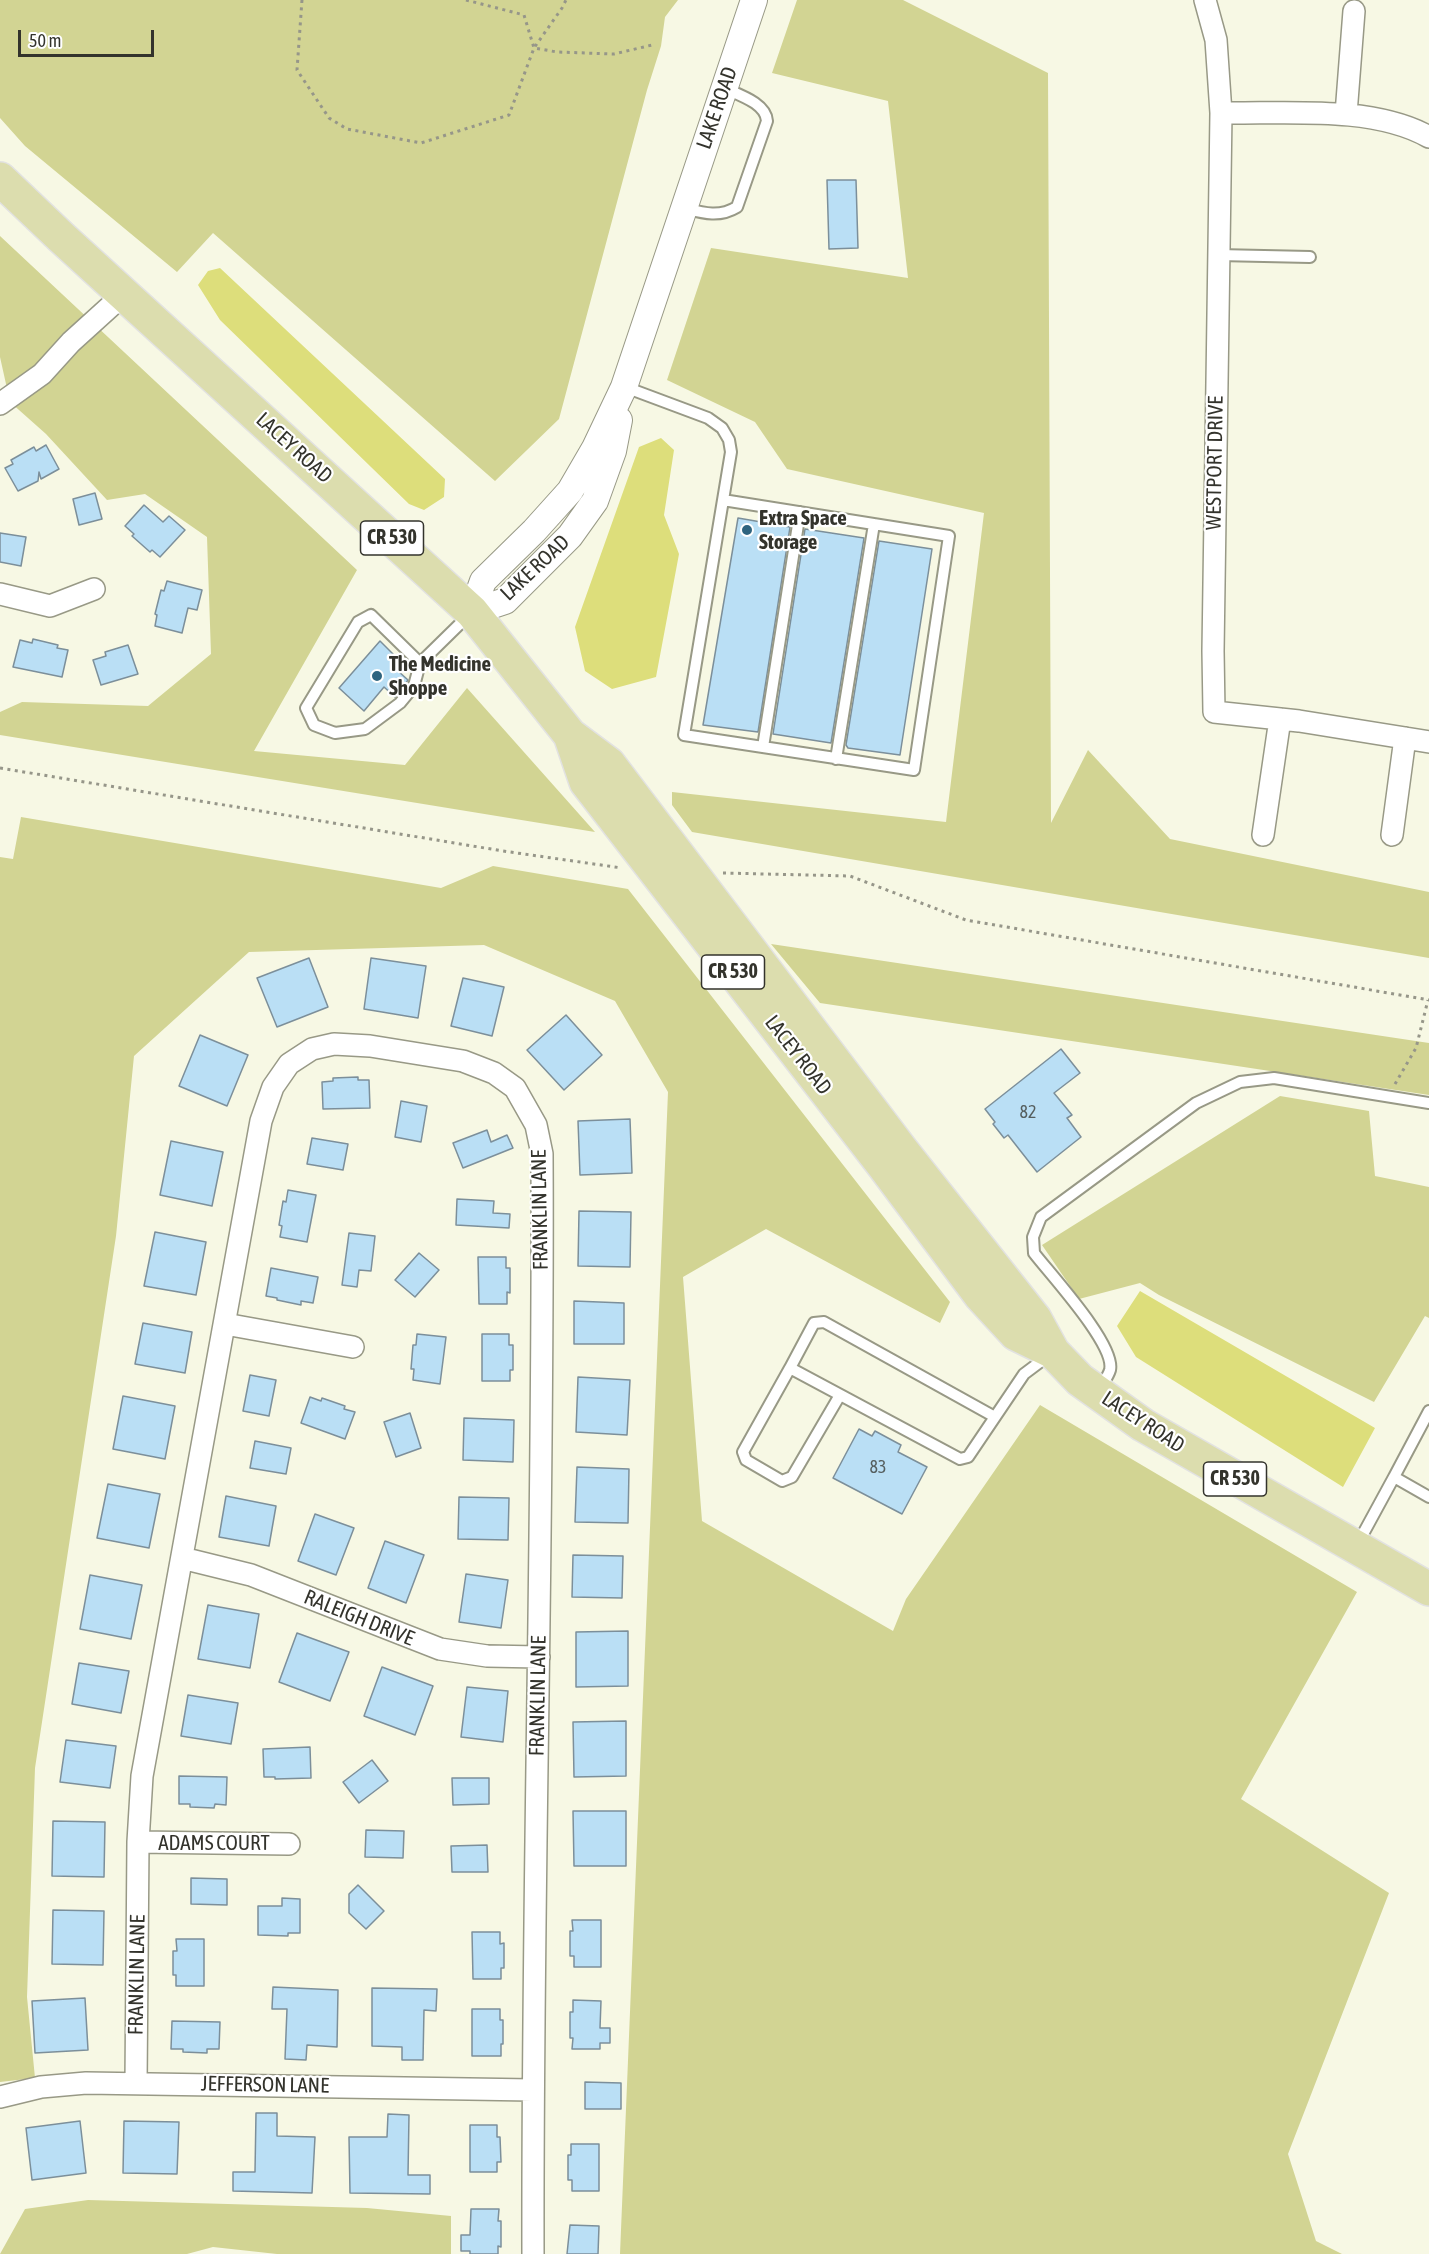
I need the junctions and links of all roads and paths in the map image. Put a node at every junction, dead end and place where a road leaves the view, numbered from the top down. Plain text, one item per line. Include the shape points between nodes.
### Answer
1 (302, 0) edge
2 (466, 0) edge
3 (566, 0) edge
4 (754, 0) edge
5 (1205, 0) edge
6 (1354, 12) dead end
7 (652, 45) dead end
8 (534, 48) junction
9 (724, 88) junction
10 (1221, 113) junction
11 (1346, 114) junction
12 (1429, 137) edge
13 (0, 179) edge
14 (684, 208) junction
15 (1218, 255) junction
16 (1310, 257) dead end
17 (124, 294) junction
18 (624, 387) junction
19 (0, 404) edge
20 (723, 501) junction
21 (800, 513) junction
22 (874, 524) junction
23 (94, 590) dead end
24 (0, 594) edge
25 (472, 612) junction
26 (420, 663) junction
27 (1281, 719) junction
28 (570, 735) junction
29 (1406, 738) junction
30 (1429, 742) edge
31 (763, 747) junction
32 (836, 759) junction
33 (0, 768) edge
34 (1263, 835) dead end
35 (1392, 836) dead end
36 (650, 863) junction
37 (698, 881) junction
38 (1429, 1000) edge
39 (827, 1072) junction
40 (1388, 1097) junction
41 (1429, 1103) edge
42 (225, 1324) junction
43 (353, 1347) dead end
44 (1053, 1352) junction
45 (790, 1368) junction
46 (1098, 1393) junction
47 (840, 1395) junction
48 (1429, 1411) edge
49 (995, 1417) junction
50 (1394, 1478) junction
51 (1429, 1497) edge
52 (1355, 1548) junction
53 (182, 1558) junction
54 (1429, 1589) edge
55 (539, 1657) junction
56 (138, 1842) junction
57 (289, 1844) dead end
58 (136, 2083) junction
59 (532, 2090) junction
60 (0, 2097) edge
61 (533, 2254) edge

1 - 8 path via 297,70 329,118 347,129 421,143 509,115
2 - 8 path via 524,15
3 - 8 path
4 - 9 street, LAKE ROAD
5 - 10 street, WESTPORT DRIVE via 1216,40
6 - 11 street
7 - 8 path via 614,54
9 - 14 street, LAKE ROAD
9 - 14 lane via 762,108 767,121 737,207 718,214
10 - 11 street
10 - 15 street, WESTPORT DRIVE
11 - 12 street via 1389,122
13 - 17 main road, LACEY ROAD / CR 530
14 - 18 street, LAKE ROAD
15 - 16 lane
15 - 27 street, WESTPORT DRIVE via 1214,712
17 - 19 street via 42,374
17 - 25 main road, LACEY ROAD / CR 530
18 - 20 lane via 708,418 722,428 731,452
18 - 25 street, LAKE ROAD via 613,451 595,501 570,536 505,602
20 - 21 lane
20 - 31 lane via 684,735
21 - 22 lane
21 - 31 lane
22 - 32 lane
22 - 32 lane via 949,536 914,770
23 - 24 street via 50,606
25 - 26 lane
25 - 28 main road, LACEY ROAD / CR 530
26 - 26 lane via 371,615 358,622 306,708 314,725 335,733 365,729 400,703 414,686
27 - 29 street, WESTPORT DRIVE
27 - 34 street
28 - 36 main road, LACEY ROAD / CR 530 via 586,782
28 - 37 main road, LACEY ROAD / CR 530 via 609,764
29 - 30 street, WESTPORT DRIVE
29 - 35 street
31 - 32 lane
33 - 36 path via 620,869
36 - 39 main road, LACEY ROAD / CR 530
37 - 38 path via 714,872 850,876 966,920
37 - 39 main road, LACEY ROAD / CR 530
38 - 40 path via 1416,1048
39 - 44 main road, LACEY ROAD / CR 530 via 892,1156 980,1295 1016,1334
40 - 41 lane
40 - 46 lane via 1274,1078 1240,1082 1196,1103 1041,1218 1033,1237 1034,1253 1096,1330 1109,1355 1110,1370
42 - 43 street
42 - 53 street, FRANKLIN LANE
42 - 55 street, FRANKLIN LANE via 261,1121 273,1087 289,1064 312,1049 334,1044 370,1046 463,1061 494,1073 515,1088 536,1125 542,1154
44 - 46 main road, LACEY ROAD / CR 530
44 - 49 lane via 1024,1374
45 - 47 lane
45 - 47 lane via 743,1452 746,1460 782,1481 792,1477
45 - 49 lane via 814,1323 824,1322
46 - 52 main road, LACEY ROAD / CR 530 via 1143,1425
47 - 49 lane via 960,1459 968,1457
48 - 50 lane
50 - 51 lane
50 - 52 lane
52 - 54 main road, LACEY ROAD / CR 530
53 - 55 street, RALEIGH DRIVE via 251,1575 440,1649 487,1656
53 - 56 street, FRANKLIN LANE via 142,1776
55 - 59 street, FRANKLIN LANE
56 - 57 street, ADAMS COURT
56 - 58 street, FRANKLIN LANE
58 - 59 street, JEFFERSON LANE
58 - 60 street, JEFFERSON LANE via 41,2087
59 - 61 street, FRANKLIN LANE

